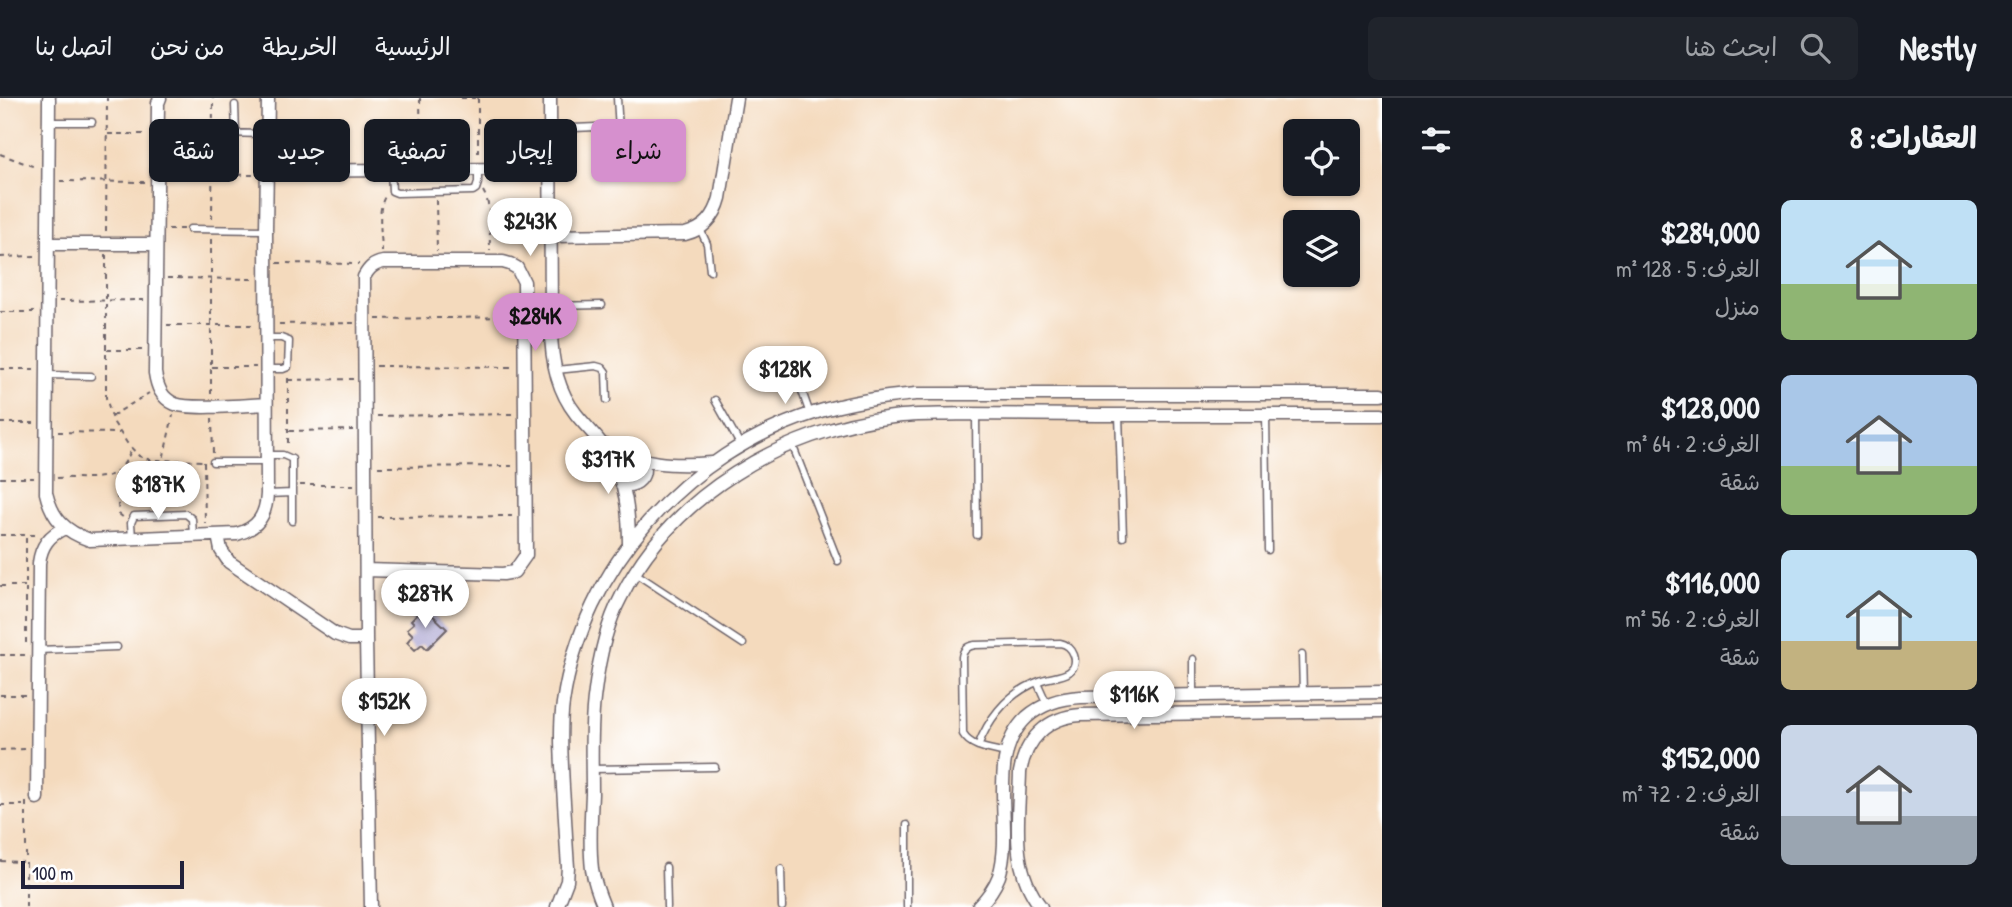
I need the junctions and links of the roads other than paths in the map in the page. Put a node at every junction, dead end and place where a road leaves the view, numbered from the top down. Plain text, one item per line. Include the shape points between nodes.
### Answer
1 (49, 98) edge
2 (160, 98) edge
3 (268, 98) edge
4 (550, 98) edge
5 (617, 98) edge
6 (736, 98) edge
7 (235, 105) dead end
8 (235, 119) edge
9 (268, 119) edge
10 (550, 119) edge
11 (618, 119) edge
12 (48, 122) junction
13 (92, 122) dead end
14 (470, 169) edge
15 (478, 169) junction
16 (484, 169) edge
17 (268, 182) edge
18 (392, 182) edge
19 (550, 182) edge
20 (190, 229) road end
21 (699, 229) junction
22 (266, 230) junction
23 (551, 236) junction
24 (156, 244) junction
25 (48, 250) junction
26 (710, 271) dead end
27 (602, 305) dead end
28 (551, 306) junction
29 (266, 338) junction
30 (266, 368) junction
31 (556, 370) junction
32 (795, 371) dead end
33 (47, 372) junction
34 (91, 376) dead end
35 (1005, 394) junction
36 (1331, 394) junction
37 (1382, 394) edge
38 (607, 400) dead end
39 (715, 400) dead end
40 (266, 404) junction
41 (810, 414) junction
42 (976, 414) junction
43 (1004, 414) junction
44 (1119, 415) junction
45 (1266, 415) junction
46 (1331, 415) junction
47 (1382, 415) edge
48 (602, 443) junction
49 (792, 444) junction
50 (741, 446) junction
51 (267, 459) junction
52 (642, 461) junction
53 (213, 462) road end
54 (712, 463) junction
55 (622, 485) junction
56 (292, 489) junction
57 (267, 494) junction
58 (292, 522) dead end
59 (65, 528) junction
60 (977, 535) dead end
61 (205, 536) junction
62 (1123, 537) dead end
63 (132, 538) junction
64 (629, 544) junction
65 (1268, 550) dead end
66 (838, 561) dead end
67 (366, 570) junction
68 (635, 573) junction
69 (366, 639) junction
70 (743, 644) dead end
71 (117, 647) dead end
72 (32, 653) junction
73 (1302, 655) dead end
74 (1194, 659) dead end
75 (1037, 682) junction
76 (1382, 692) edge
77 (1303, 693) junction
78 (1352, 693) junction
79 (1194, 695) junction
80 (1047, 704) junction
81 (1382, 711) edge
82 (1353, 712) junction
83 (978, 746) junction
84 (1006, 753) junction
85 (715, 767) dead end
86 (592, 769) junction
87 (31, 801) road end
88 (907, 825) dead end
89 (666, 867) dead end
90 (781, 869) dead end
91 (371, 907) edge
92 (557, 907) edge
93 (604, 907) edge
94 (667, 907) edge
95 (782, 907) edge
96 (907, 907) edge
97 (978, 907) edge
98 (1041, 907) edge

1 - 12 street
2 - 24 street
3 - 9 street
4 - 10 street
5 - 11 lane
6 - 21 street via 718,206
7 - 8 lane
12 - 13 lane
12 - 25 street
14 - 15 street
15 - 16 street
15 - 18 lane via 473,191 397,194
17 - 22 street
19 - 23 street
20 - 22 lane
21 - 23 street via 685,234
21 - 26 lane via 707,244
22 - 29 street
23 - 28 street
24 - 25 street
24 - 40 street via 157,388 176,404
25 - 33 street
27 - 28 lane
28 - 31 street
29 - 30 street
29 - 30 lane via 289,341 288,367
30 - 40 street
31 - 38 lane via 603,368
31 - 48 street via 575,413
32 - 41 lane
33 - 34 lane
33 - 59 street via 46,494 55,519
35 - 36 street
35 - 41 street via 891,396
35 - 43 street
36 - 37 street
36 - 46 street
39 - 50 lane
40 - 51 street
41 - 50 street
42 - 43 street
42 - 49 street via 870,420
42 - 60 lane
43 - 44 street
44 - 45 street
44 - 62 lane
45 - 46 street
45 - 65 lane
46 - 47 street
48 - 52 street
48 - 55 street
49 - 66 lane
49 - 68 street via 707,494 666,533
50 - 54 street
51 - 53 lane
51 - 56 lane via 292,459
51 - 57 street
52 - 54 street
52 - 55 street via 641,480
54 - 64 street
55 - 64 street
56 - 57 lane
56 - 58 lane
57 - 61 street via 257,525 237,534
59 - 63 street via 89,540
59 - 72 street via 43,548 39,563
61 - 63 street
61 - 63 lane via 186,514 134,516
61 - 69 street via 229,562 335,634
64 - 92 street via 592,607 563,702 568,867
67 - 67 street via 503,574 514,572 526,555 524,282 510,264 379,263 364,277
67 - 69 street
68 - 70 lane
68 - 86 street via 620,598 601,655 592,717
69 - 91 street
71 - 72 lane
72 - 87 street
73 - 77 lane
74 - 79 lane
75 - 80 lane
75 - 83 lane via 1002,705
75 - 83 lane via 1072,670 1070,646 966,648 962,657 962,730 967,740
76 - 78 street
77 - 78 street
77 - 79 street
78 - 82 street
79 - 80 street via 1081,697
80 - 84 street via 1020,725
81 - 82 street
82 - 98 street via 1081,715 1050,724 1030,743 1020,772 1019,859 1028,889
83 - 84 lane
84 - 97 street via 1002,865 994,888
85 - 86 lane
86 - 93 street via 592,869
88 - 96 lane
89 - 94 lane
90 - 95 lane

